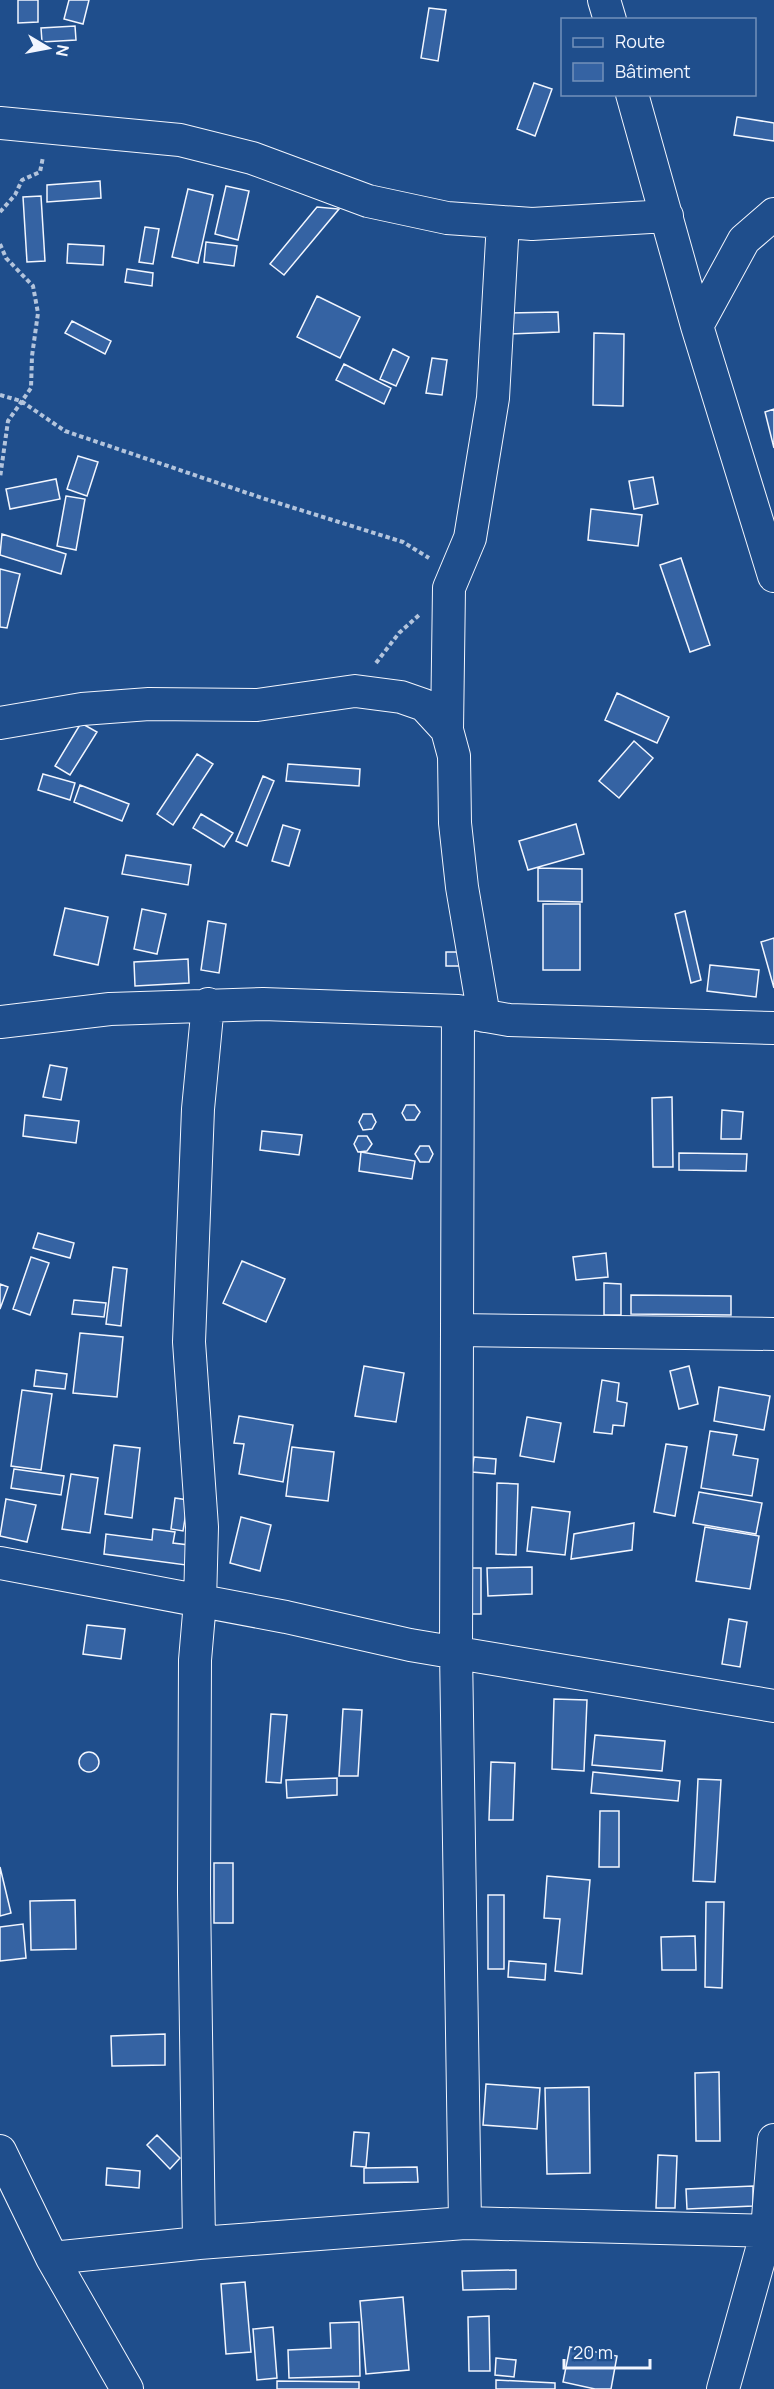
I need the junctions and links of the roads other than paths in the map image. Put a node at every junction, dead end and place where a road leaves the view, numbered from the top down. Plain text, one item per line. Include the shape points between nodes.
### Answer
1 (604, 0) edge
2 (609, 18) edge
3 (633, 96) edge
4 (0, 123) edge
5 (774, 214) edge
6 (667, 216) junction
7 (503, 222) junction
8 (698, 326) junction
9 (774, 576) edge
10 (0, 723) edge
11 (447, 730) junction
12 (208, 1004) junction
13 (471, 1013) junction
14 (0, 1022) edge
15 (774, 1028) edge
16 (458, 1330) junction
17 (774, 1334) edge
18 (0, 1563) edge
19 (200, 1602) junction
20 (456, 1652) junction
21 (774, 1706) edge
22 (774, 2140) edge
23 (0, 2151) edge
24 (465, 2223) junction
25 (770, 2231) edge
26 (199, 2243) junction
27 (52, 2258) junction
28 (128, 2389) edge
29 (723, 2389) edge

1 - 2 street
3 - 6 street
4 - 7 street via 180,140 252,158 368,201 447,219
5 - 8 street via 744,240
6 - 7 street via 532,224
6 - 8 street
7 - 11 street via 493,398 470,538 448,588
8 - 9 street
10 - 11 street via 82,709 149,704 257,705 355,691 401,697 424,705
11 - 13 street via 454,756 455,823
12 - 13 street
12 - 14 street via 110,1009
12 - 19 street via 198,1109 189,1342 202,1527
13 - 15 street via 509,1020
13 - 16 street
16 - 17 street
16 - 20 street
18 - 19 street
19 - 20 street
19 - 26 street via 195,1660 194,1892
20 - 21 street
20 - 24 street
22 - 25 street
23 - 27 street
24 - 25 street
24 - 26 street
25 - 29 street
26 - 27 street
27 - 28 street

